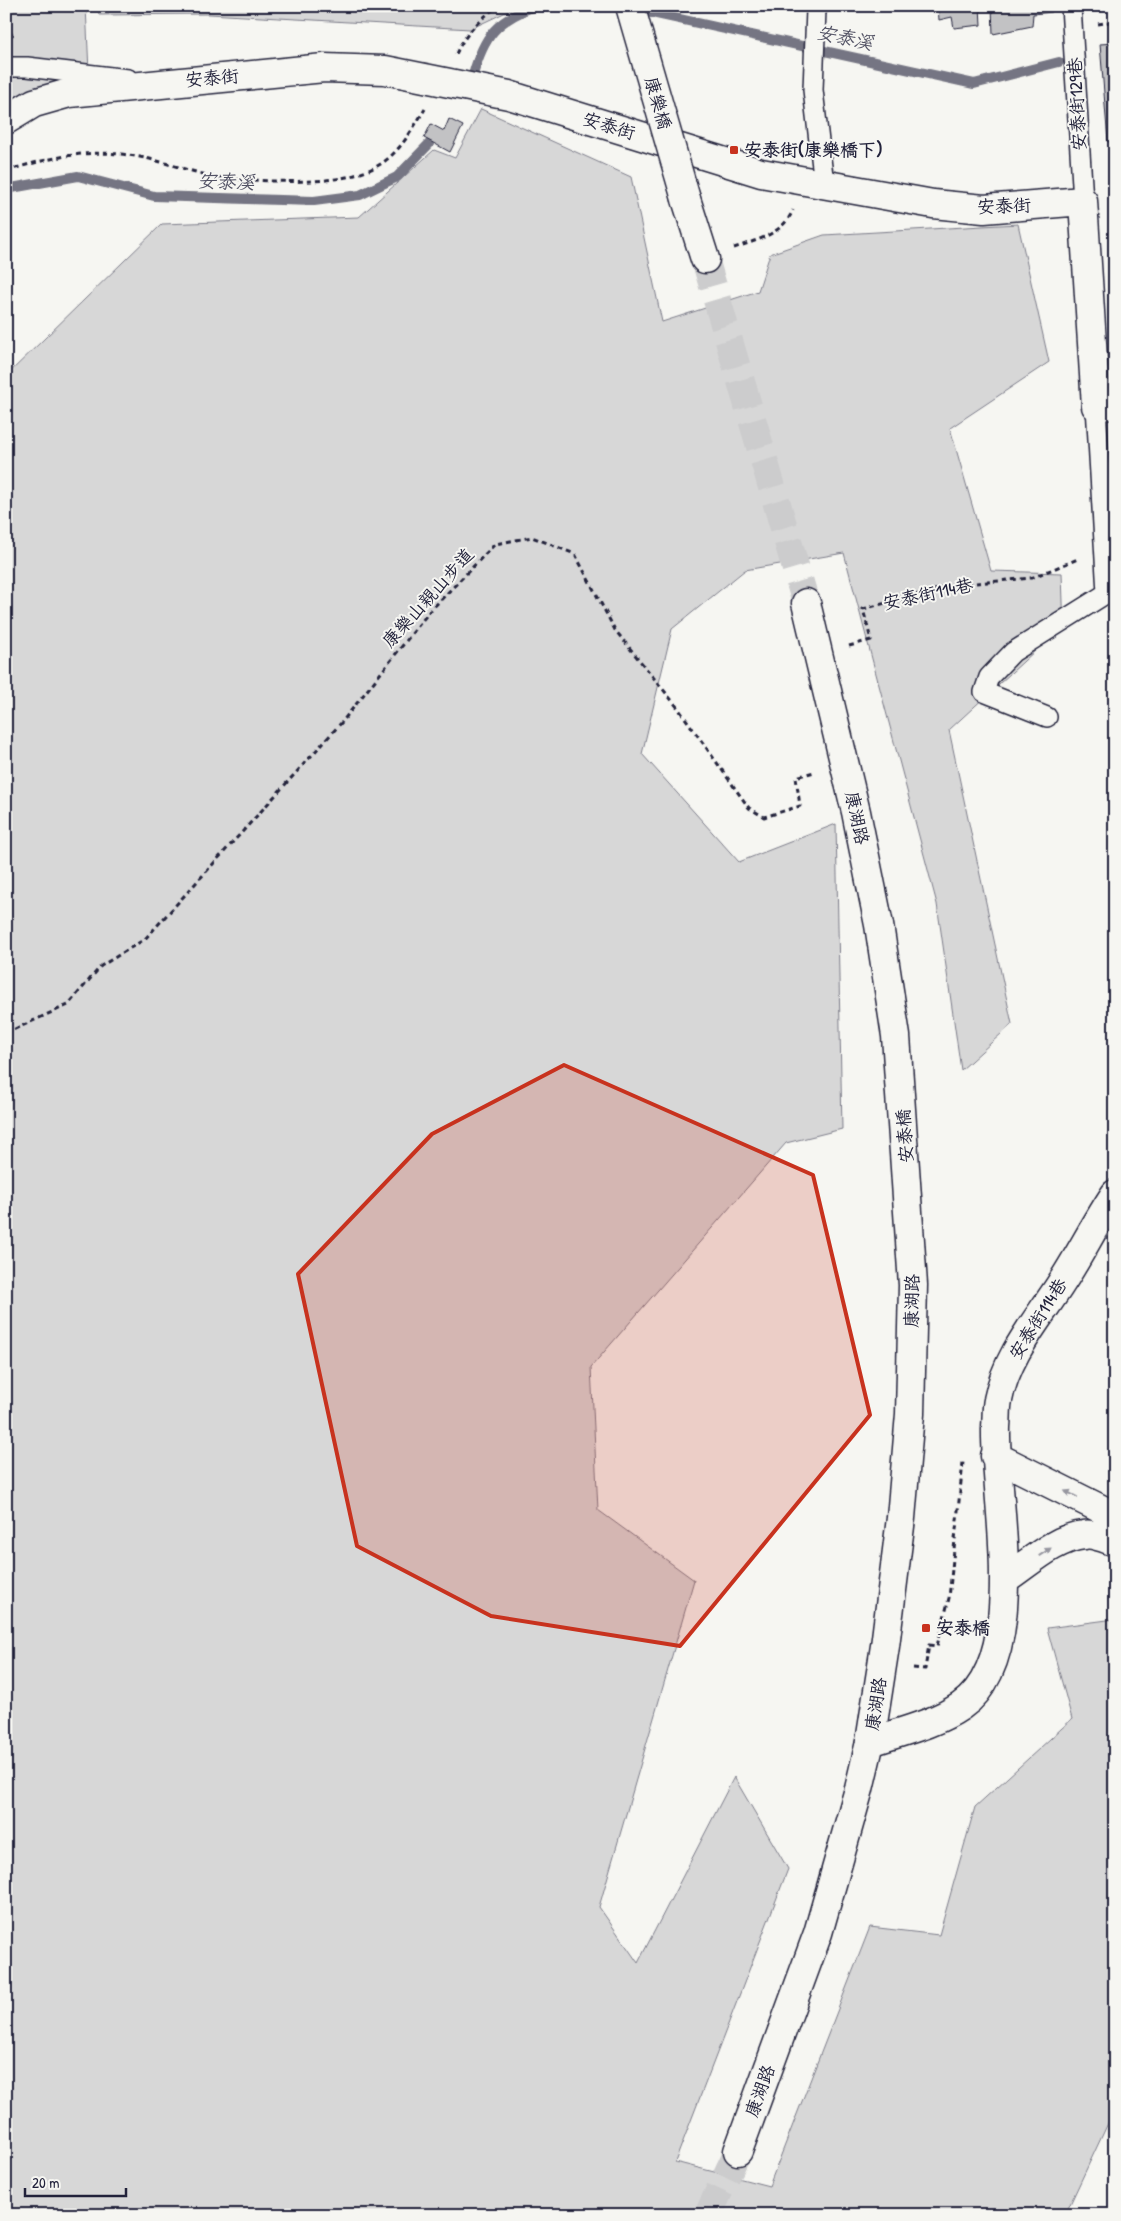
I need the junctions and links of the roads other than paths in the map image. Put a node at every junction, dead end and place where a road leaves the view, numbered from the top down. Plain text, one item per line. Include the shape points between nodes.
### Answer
1 (630, 6) edge
2 (820, 6) edge
3 (1072, 6) edge
4 (6, 67) edge
5 (162, 83) junction
6 (6, 120) edge
7 (812, 182) junction
8 (1083, 201) junction
9 (705, 259) tunnel mouth
10 (1105, 406) edge
11 (806, 603) tunnel mouth
12 (1046, 717) dead end
13 (896, 1036) joint
14 (1115, 1194) edge
15 (911, 1237) joint
16 (995, 1456) junction
17 (1115, 1516) edge
18 (1115, 1542) edge
19 (1005, 1580) junction
20 (870, 1742) junction
21 (738, 2151) tunnel mouth

1 - 9 street, 康樂橋, bridge
2 - 7 lane via 816,9
3 - 8 lane, 安泰街129巷
4 - 5 lane
5 - 6 street, 安泰街 via 69,93 34,103
5 - 7 street, 安泰街 via 324,68 385,70 509,95 761,173
7 - 8 street, 安泰街 via 933,204 984,209
8 - 10 street
10 - 12 lane via 1104,549 1107,593 1013,652 989,677 984,692
11 - 13 street, 康湖路 via 846,762 879,925
13 - 15 street, 安泰橋
14 - 16 street, 安泰街114巷 via 1063,1281 1021,1342 1006,1372 997,1402
15 - 20 street, 康湖路 via 910,1414 902,1518
17 -> 16 street
16 - 19 street, 安泰街114巷
19 -> 18 street via 1072,1537 1086,1534
19 - 20 street, 安泰街114巷 via 993,1666 980,1689 962,1706 940,1717
20 - 21 street, 康湖路 via 818,1933

